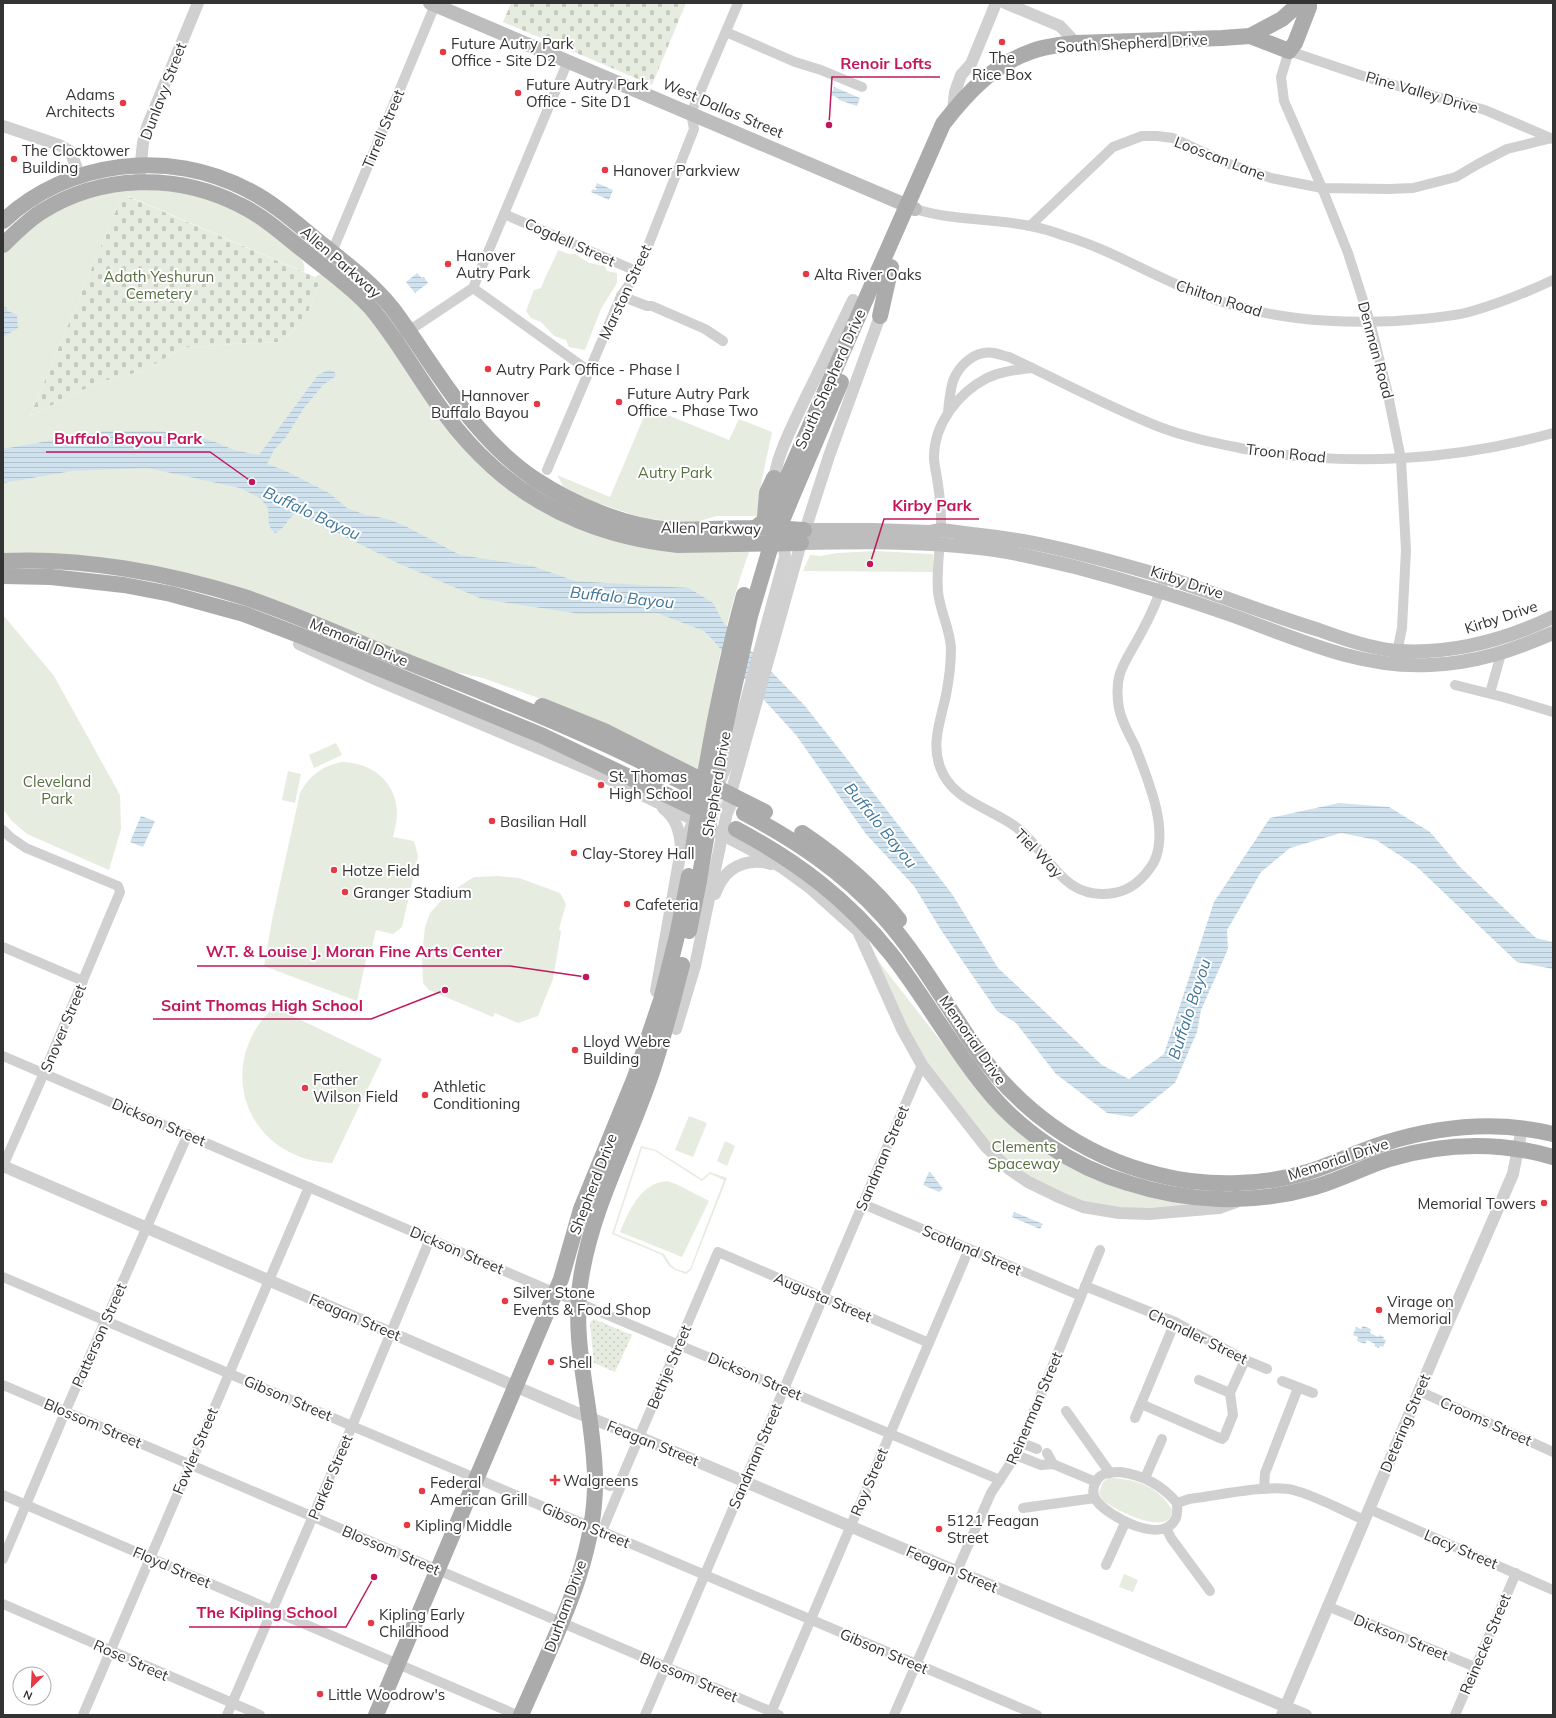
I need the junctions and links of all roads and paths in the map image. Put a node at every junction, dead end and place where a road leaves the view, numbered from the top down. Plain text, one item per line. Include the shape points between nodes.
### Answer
1 (198, 3) edge
2 (738, 3) edge
3 (996, 3) edge
4 (1005, 3) edge
5 (1300, 3) edge
6 (1309, 3) edge
7 (432, 4) edge
8 (726, 32) junction
9 (1250, 36) junction
10 (1076, 44) junction
11 (1289, 51) junction
12 (568, 61) junction
13 (862, 87) dead end
14 (952, 112) junction
15 (691, 113) junction
16 (3, 126) edge
17 (1553, 139) edge
18 (140, 164) junction
19 (80, 176) junction
20 (139, 182) junction
21 (1322, 188) junction
22 (911, 207) junction
23 (504, 214) junction
24 (263, 218) junction
25 (3, 221) edge
26 (1030, 226) junction
27 (891, 240) junction
28 (3, 245) edge
29 (332, 252) junction
30 (891, 267) junction
31 (636, 271) junction
32 (1553, 280) edge
33 (473, 288) junction
34 (621, 296) junction
35 (853, 300) joint
36 (880, 316) joint
37 (1370, 322) junction
38 (408, 331) junction
39 (394, 340) junction
40 (722, 341) dead end
41 (1032, 368) junction
42 (589, 370) junction
43 (948, 414) junction
44 (1553, 433) edge
45 (1401, 459) junction
46 (520, 468) junction
47 (547, 470) junction
48 (784, 484) junction
49 (551, 489) junction
50 (754, 528) junction
51 (783, 536) junction
52 (802, 537) junction
53 (940, 538) junction
54 (3, 561) edge
55 (3, 576) edge
56 (1165, 577) junction
57 (1160, 591) junction
58 (227, 609) junction
59 (777, 609) junction
60 (1553, 617) edge
61 (1521, 631) junction
62 (1553, 633) edge
63 (299, 644) joint
64 (1525, 645) junction
65 (735, 654) joint
66 (1501, 654) junction
67 (1396, 657) junction
68 (440, 674) junction
69 (1455, 685) dead end
70 (1490, 693) junction
71 (1553, 712) edge
72 (697, 789) tunnel mouth
73 (724, 790) junction
74 (651, 799) junction
75 (727, 810) junction
76 (744, 813) tunnel mouth
77 (694, 814) junction
78 (3, 830) edge
79 (729, 832) junction
80 (681, 850) junction
81 (781, 867) junction
82 (708, 910) junction
83 (858, 931) junction
84 (3, 947) edge
85 (83, 981) junction
86 (656, 994) joint
87 (676, 1030) joint
88 (946, 1034) junction
89 (970, 1040) junction
90 (652, 1048) junction
91 (3, 1056) edge
92 (922, 1065) junction
93 (44, 1073) junction
94 (624, 1106) junction
95 (633, 1121) junction
96 (1522, 1128) junction
97 (188, 1134) junction
98 (1553, 1134) edge
99 (1519, 1148) junction
100 (1553, 1157) edge
101 (3, 1166) edge
102 (309, 1187) junction
103 (1252, 1198) junction
104 (863, 1204) junction
105 (146, 1227) junction
106 (430, 1239) junction
107 (969, 1249) junction
108 (1100, 1250) dead end
109 (718, 1252) joint
110 (3, 1276) edge
111 (268, 1280) junction
112 (1085, 1286) junction
113 (556, 1293) junction
114 (1081, 1296) junction
115 (823, 1297) junction
116 (579, 1303) junction
117 (105, 1321) junction
118 (1175, 1322) junction
119 (391, 1332) junction
120 (929, 1343) junction
121 (679, 1344) junction
122 (1245, 1360) junction
123 (1267, 1369) dead end
124 (229, 1374) junction
125 (1199, 1380) dead end
126 (1282, 1381) dead end
127 (3, 1385) edge
128 (516, 1386) junction
129 (784, 1388) junction
130 (1298, 1388) junction
131 (1419, 1391) junction
132 (1230, 1393) junction
133 (1312, 1394) dead end
134 (1140, 1404) junction
135 (65, 1411) junction
136 (1066, 1411) dead end
137 (590, 1418) junction
138 (1135, 1418) dead end
139 (352, 1426) junction
140 (890, 1433) junction
141 (639, 1436) junction
142 (1162, 1439) dead end
143 (1022, 1443) junction
144 (1037, 1449) dead end
145 (1553, 1452) edge
146 (1047, 1453) dead end
147 (1016, 1455) junction
148 (190, 1464) junction
149 (1053, 1464) junction
150 (1110, 1472) junction
151 (477, 1478) junction
152 (1146, 1478) junction
153 (595, 1479) junction
154 (1000, 1480) junction
155 (620, 1482) junction
156 (744, 1482) junction
157 (1096, 1482) junction
158 (1264, 1489) junction
159 (3, 1495) edge
160 (1095, 1498) junction
161 (1177, 1503) junction
162 (26, 1505) junction
163 (1023, 1508) dead end
164 (1366, 1515) junction
165 (313, 1517) junction
166 (1125, 1522) junction
167 (850, 1526) junction
168 (1166, 1528) junction
169 (596, 1529) junction
170 (150, 1557) junction
171 (3, 1559) edge
172 (1106, 1565) dead end
173 (438, 1570) junction
174 (956, 1571) junction
175 (1516, 1573) junction
176 (705, 1574) junction
177 (1553, 1590) edge
178 (1210, 1591) dead end
179 (3, 1604) edge
180 (1327, 1606) junction
181 (273, 1610) junction
182 (811, 1619) junction
183 (561, 1622) junction
184 (110, 1651) junction
185 (398, 1664) junction
186 (915, 1664) junction
187 (665, 1667) junction
188 (1475, 1667) junction
189 (232, 1704) junction
190 (1284, 1711) edge
191 (773, 1714) edge
192 (83, 1715) edge
193 (227, 1715) edge
194 (260, 1715) edge
195 (376, 1715) edge
196 (517, 1715) edge
197 (521, 1715) edge
198 (645, 1715) edge
199 (894, 1715) edge
200 (1037, 1715) edge
201 (1306, 1715) edge
202 (1455, 1715) edge

1 - 18 street, Dunlavy Street via 147,127
2 - 8 street
3 - 14 street via 971,64 961,75 954,92
4 - 10 street via 1060,26
5 - 9 main road, South Shepherd Drive via 1282,19
6 - 11 main road via 1295,43
7 - 12 main road, West Dallas Street
7 - 29 street, Tirrell Street
8 - 13 street
8 - 15 street
9 - 10 main road, South Shepherd Drive
9 - 11 main road
10 - 14 main road, South Shepherd Drive via 1030,51 1009,61 980,81
11 - 17 street, Pine Valley Drive via 1369,78 1485,110
11 - 21 street, Denman Road via 1281,77 1284,101
12 - 15 main road, West Dallas Street
12 - 23 street
14 - 22 main road, South Shepherd Drive via 950,128
15 - 22 main road, West Dallas Street
15 - 31 street, Marston Street via 694,129
16 - 19 street via 70,151
17 - 21 street, Looscan Lane via 1507,148 1456,177 1413,188
18 - 19 main road, Allen Parkway via 99,170
18 - 20 street, Dunlavy Street
18 - 29 main road, Allen Parkway via 177,166 228,180 250,190
19 - 25 main road, Allen Parkway via 33,198
20 - 24 main road, Allen Parkway via 195,187 242,205
20 - 28 main road, Allen Parkway via 104,187 64,200 22,226
21 - 26 street, Looscan Lane via 1271,178 1229,164 1173,138 1142,136 1113,147
21 - 37 street, Denman Road via 1348,253
22 - 26 street, Chilton Road via 937,215
22 - 27 main road, South Shepherd Drive
22 - 30 main road, South Shepherd Drive
23 - 31 street, Cogdell Street
23 - 33 street
24 - 29 main road via 294,232 318,251
24 - 39 main road, Allen Parkway via 354,292 370,308
26 - 37 street, Chilton Road via 1092,245 1166,280 1238,308 1310,321
27 - 35 main road
27 - 48 main road, South Shepherd Drive
29 - 38 main road, Allen Parkway via 366,280
30 - 36 main road
30 - 48 main road, South Shepherd Drive
31 - 34 street, Marston Street
32 - 37 street, Chilton Road via 1514,298 1467,312 1421,319
33 - 38 street
33 - 42 street
34 - 40 street via 652,306 705,329
34 - 42 street, Marston Street
35 - 48 street via 794,422 776,466
36 - 52 street
37 - 45 street, Denman Road
38 - 39 street
38 - 46 main road, Allen Parkway via 470,419 485,437
39 - 51 main road, Allen Parkway via 444,413 475,450 516,485 562,514 613,533 661,544 678,545
41 - 43 street, Troon Road via 988,377 958,400
41 - 43 street, Troon Road via 993,353 976,355 958,371 953,381
41 - 45 street, Troon Road via 1098,401 1158,426 1217,444 1284,456 1359,460
42 - 47 street, Marston Street
43 - 53 street, Troon Road via 936,442 934,458 940,500
44 - 45 street, Troon Road via 1471,451
45 - 67 street, Denman Road via 1406,550 1402,628
46 - 47 street via 535,472
46 - 49 main road, Allen Parkway
47 - 49 street
48 - 50 main road via 767,494 764,521
48 - 51 street via 774,495
48 - 65 main road, South Shepherd Drive, bridge via 759,582
49 - 50 main road, Allen Parkway via 593,509 650,526 686,530
50 - 51 main road, Allen Parkway
51 - 52 main road, Allen Parkway
51 - 59 street via 785,557
52 - 53 main road, Kirby Drive via 882,542
52 - 59 street
53 - 56 main road, Kirby Drive via 1022,541 1075,552
53 - 57 main road, Kirby Drive via 1020,555
53 - 57 street, Tiel Way via 939,595 950,648 949,677 936,742 940,767 945,778 960,796 1018,829 1031,841 1054,871 1092,894 1115,893 1131,887 1148,872 1157,855 1160,828 1150,786 1119,708 1118,682 1124,660 1140,636
54 - 68 main road, Memorial Drive via 97,566 207,586 278,610
55 - 58 main road, Memorial Drive via 51,577 124,585
56 - 57 street, Tiel Way
56 - 67 main road, Kirby Drive
57 - 67 main road, Kirby Drive via 1357,659
58 - 63 main road
58 - 77 main road, Memorial Drive via 304,637 543,736 581,753
59 - 73 street
60 - 61 main road, Kirby Drive
61 - 64 main road
61 - 67 main road, Kirby Drive via 1469,646
62 - 64 main road, Kirby Drive
63 - 74 street
64 - 66 main road, Kirby Drive
65 - 90 main road, Shepherd Drive, bridge via 718,766 694,878 683,958
66 - 67 main road, Kirby Drive via 1466,662 1428,666
66 - 70 street
68 - 72 main road, Memorial Drive via 608,745
68 - 73 main road via 461,678 567,715
69 - 70 street
70 - 71 street
73 - 75 street
73 - 77 street
73 - 89 main road via 773,816 830,852 886,903 926,957 965,1024
74 - 77 street
74 - 80 street via 670,813 676,822
75 - 77 street via 715,819 706,821
75 - 79 street
76 - 89 main road, Memorial Drive via 797,842 861,893 905,943
77 - 79 street
77 - 80 street
78 - 85 street, Snover Street via 26,848 120,889
79 - 81 street, Memorial Drive
79 - 82 street
79 - 88 main road, Memorial Drive via 787,857 841,900 890,953
80 - 86 street
81 - 82 street via 752,861 730,870 722,879
81 - 83 street, Memorial Drive via 810,888
82 - 87 street via 696,966
83 - 88 main road via 877,950 926,1014
83 - 92 street, Memorial Drive via 902,1029
84 - 85 street
85 - 93 street, Snover Street
86 - 90 main road
87 - 90 main road
88 - 103 main road, Memorial Drive via 985,1087 1008,1112 1034,1134 1072,1159 1101,1174 1158,1192 1189,1197
89 - 96 main road, Memorial Drive via 1008,1089 1043,1121 1073,1141 1132,1168 1191,1181 1221,1183 1278,1179 1307,1172 1384,1143 1418,1134 1463,1126
90 - 94 main road, Shepherd Drive
90 - 95 main road, Shepherd Drive via 650,1078
91 - 93 street, Dickson Street
92 - 103 street, Memorial Drive via 996,1158 1028,1182 1061,1198 1095,1210 1138,1214 1219,1208
92 - 104 street, Sandman Street
93 - 97 street, Dickson Street
93 - 101 street, Snover Street
94 - 95 main road
94 - 113 main road, Shepherd Drive via 581,1208
95 - 116 main road, Shepherd Drive via 596,1217 586,1252
96 - 98 main road, Memorial Drive
96 - 99 street, Detering Street
97 - 102 street, Dickson Street
97 - 105 street, Patterson Street
99 - 100 main road, Memorial Drive
99 - 103 main road, Memorial Drive via 1482,1145 1421,1152 1388,1160 1310,1188
99 - 131 street, Detering Street via 1512,1174
101 - 105 street, Feagan Street
102 - 106 street, Dickson Street
102 - 111 street, Fowler Street
104 - 107 street, Scotland Street
104 - 115 street, Sandman Street
105 - 111 street, Feagan Street
105 - 117 street, Patterson Street
106 - 113 street, Dickson Street
106 - 119 street, Parker Street
107 - 114 street, Scotland Street
107 - 120 street, Roy Street
108 - 112 street, Reinerman Street
109 - 115 street, Augusta Street
109 - 121 street, Bethje Street
110 - 117 street, Gibson Street
111 - 119 street, Feagan Street
111 - 124 street, Fowler Street
112 - 114 street, Reinerman Street
112 - 118 street, Chandler Street
113 - 116 street, Dickson Street
113 - 128 main road, Shepherd Drive
114 - 143 street, Reinerman Street
115 - 120 street, Augusta Street
115 - 129 street, Sandman Street
116 - 121 street, Dickson Street
116 - 137 main road, Durham Drive via 580,1346
117 - 124 street, Gibson Street
117 - 135 street, Patterson Street
118 - 122 street, Chandler Street
118 - 134 street
119 - 128 street, Feagan Street
119 - 139 street, Parker Street
120 - 140 street, Roy Street
121 - 129 street, Dickson Street
121 - 141 street, Bethje Street
122 - 123 street, Chandler Street
122 - 132 street
124 - 139 street, Gibson Street
124 - 148 street, Fowler Street
125 - 132 street
126 - 130 street
127 - 135 street, Blossom Street
128 - 137 street, Feagan Street
128 - 151 main road, Shepherd Drive
129 - 140 street, Dickson Street
129 - 156 street, Sandman Street
130 - 133 street
130 - 158 street via 1265,1473
131 - 145 street, Crooms Street
131 - 164 street, Detering Street
132 - 134 street via 1233,1414 1222,1439
134 - 138 street
135 - 148 street, Blossom Street
135 - 162 street, Patterson Street
136 - 150 street
137 - 141 street, Feagan Street
137 - 153 main road, Durham Drive
139 - 151 street, Gibson Street
139 - 165 street, Parker Street
140 - 154 street, Dickson Street
140 - 167 street, Roy Street
141 - 155 street, Bethje Street
141 - 156 street, Feagan Street
142 - 152 street
143 - 144 street
143 - 147 street, Reinerman Street
146 - 149 street
147 - 149 street via 1041,1465
147 - 154 street, Reinerman Street
148 - 165 street, Blossom Street
148 - 170 street, Fowler Street
149 - 157 street
150 - 152 street via 1131,1473
150 - 157 street
151 - 169 street, Gibson Street
151 - 173 main road, Shepherd Drive
152 - 161 street via 1170,1494
153 - 155 street via 610,1486
153 - 169 main road, Durham Drive
154 - 174 street, Reinerman Street via 990,1492
155 - 169 street, Bethje Street via 620,1488
156 - 167 street, Feagan Street
156 - 176 street, Sandman Street
157 - 160 street via 1093,1492
158 - 161 street, Lacy Street via 1189,1499
158 - 164 street, Lacy Street via 1299,1492
159 - 162 street, Floyd Street
160 - 163 street
160 - 166 street via 1108,1512
161 - 168 street via 1176,1517
162 - 170 street, Floyd Street
162 - 171 street, Patterson Street
164 - 175 street, Lacy Street
164 - 180 street, Detering Street
165 - 173 street, Blossom Street
165 - 181 street, Parker Street
166 - 168 street via 1144,1528
166 - 172 street
167 - 174 street, Feagan Street
167 - 182 street, Roy Street
168 - 178 street
169 - 176 street, Gibson Street
169 - 183 main road, Durham Drive
170 - 181 street, Floyd Street
170 - 184 street, Fowler Street
173 - 183 street, Blossom Street
173 - 185 main road, Shepherd Drive
174 - 186 street, Reinerman Street
174 - 190 street, Feagan Street
175 - 177 street, Lacy Street
175 - 188 street, Reinecke Street
176 - 182 street, Gibson Street
176 - 187 street, Sandman Street
179 - 184 street, Rose Street
180 - 188 street, Dickson Street
180 - 190 street, Detering Street
181 - 185 street, Floyd Street
181 - 189 street, Parker Street
182 - 186 street, Gibson Street
182 - 191 street, Roy Street
183 - 187 street, Blossom Street
183 - 197 main road, Durham Drive
184 - 189 street, Rose Street
184 - 192 street, Fowler Street
185 - 195 main road, Shepherd Drive
185 - 196 street, Floyd Street
186 - 199 street, Reinerman Street
186 - 200 street, Gibson Street
187 - 191 street, Blossom Street
187 - 198 street, Sandman Street
188 - 202 street, Reinecke Street
189 - 193 street, Parker Street
189 - 194 street, Rose Street
190 - 201 street, Feagan Street

